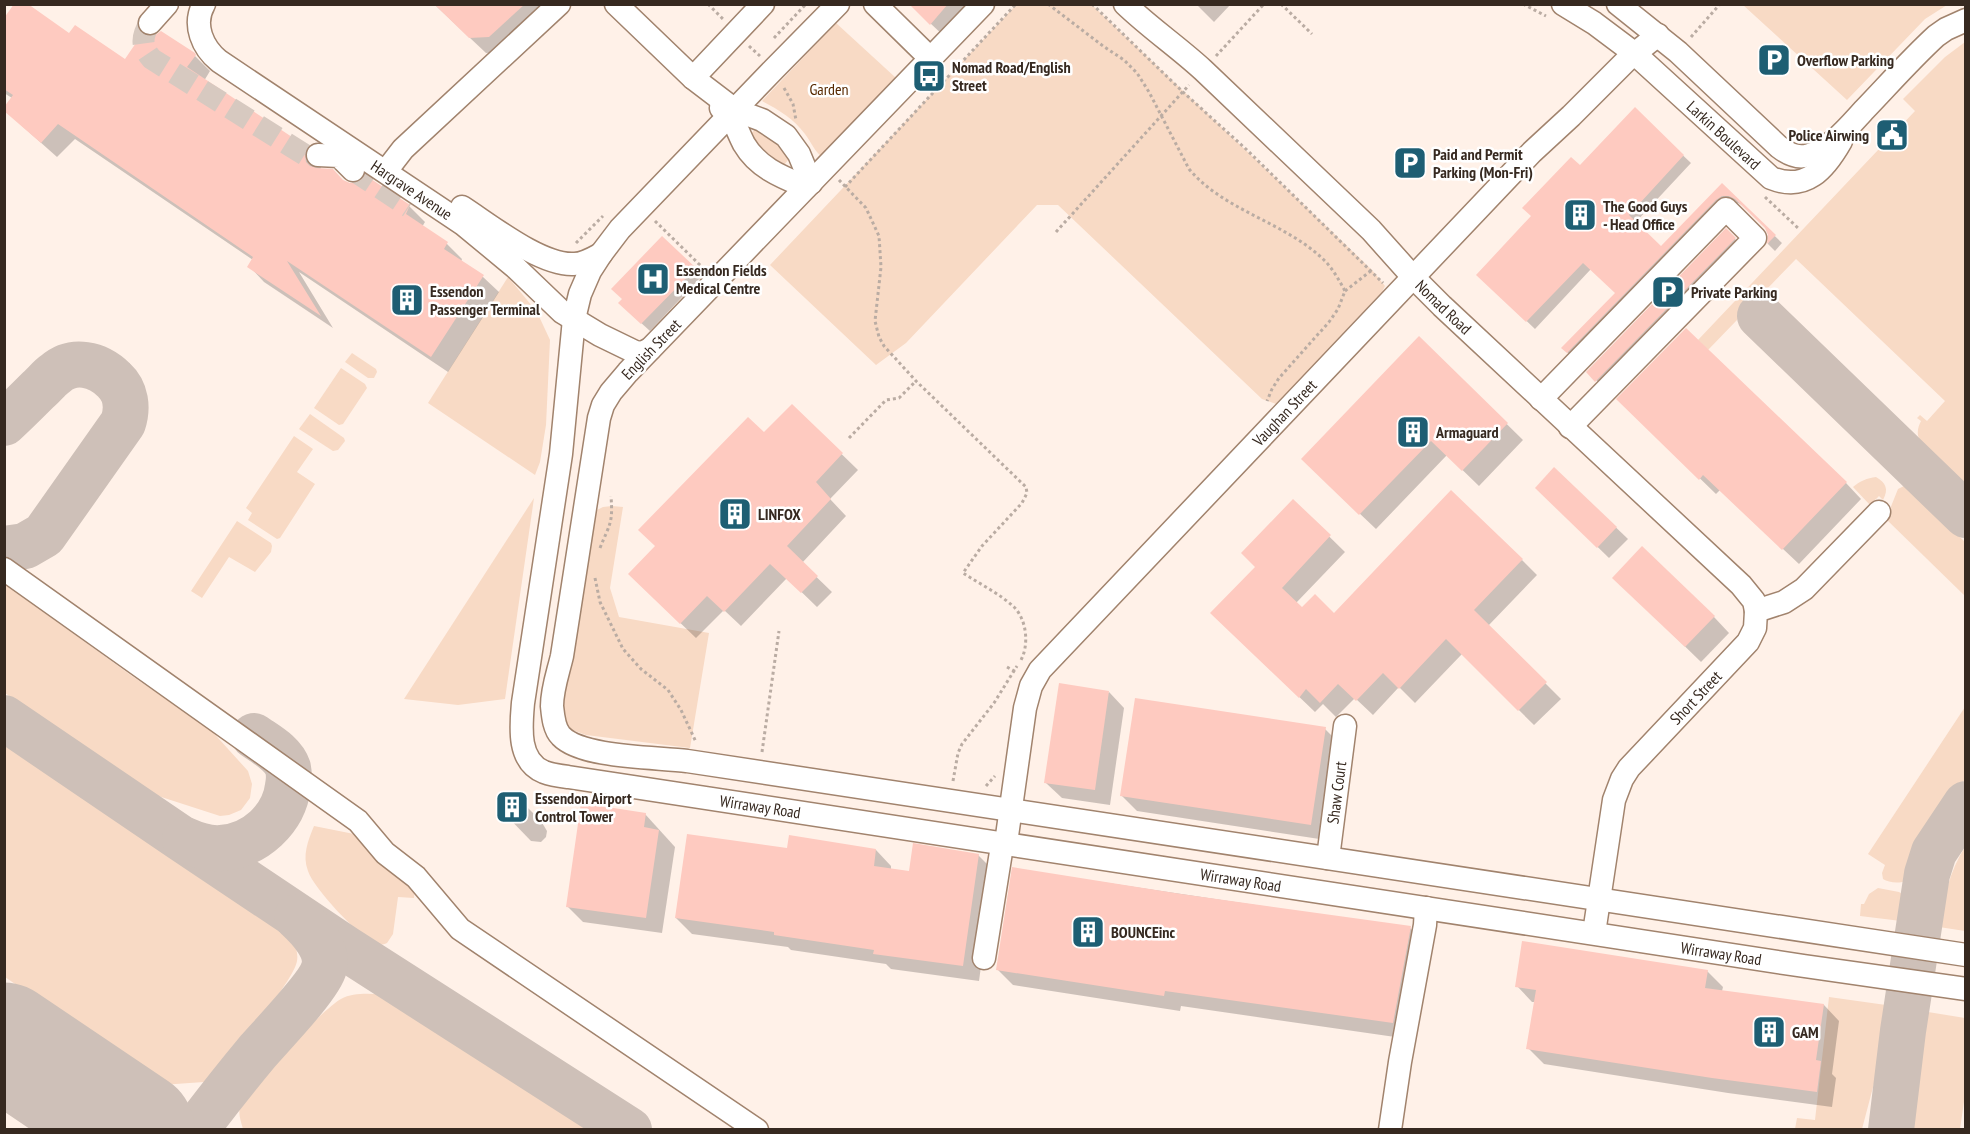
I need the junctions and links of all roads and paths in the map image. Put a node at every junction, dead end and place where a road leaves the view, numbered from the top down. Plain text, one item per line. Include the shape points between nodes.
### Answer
1 (167, 4) edge
2 (204, 4) edge
3 (214, 4) edge
4 (559, 4) edge
5 (616, 4) edge
6 (763, 4) edge
7 (838, 4) edge
8 (875, 4) edge
9 (983, 4) edge
10 (1016, 4) edge
11 (1048, 4) edge
12 (1092, 4) edge
13 (1125, 4) edge
14 (1264, 4) edge
15 (1281, 4) edge
16 (1563, 4) edge
17 (1618, 4) edge
18 (1720, 4) edge
19 (1965, 21) edge
20 (150, 23) tunnel mouth
21 (1312, 34) dead end
22 (1658, 35) junction
23 (1690, 38) dead end
24 (1634, 53) junction
25 (931, 59) junction
26 (1203, 70) junction
27 (693, 78) junction
28 (1183, 92) junction
29 (733, 112) junction
30 (1161, 115) junction
31 (1846, 128) junction
32 (389, 166) junction
33 (808, 185) junction
34 (434, 197) junction
35 (409, 207) dead end
36 (641, 208) junction
37 (1056, 232) dead end
38 (601, 254) junction
39 (1372, 270) junction
40 (1413, 277) junction
41 (716, 280) junction
42 (1345, 291) junction
43 (1395, 296) junction
44 (574, 319) junction
45 (650, 349) junction
46 (916, 381) junction
47 (1541, 399) junction
48 (1266, 403) dead end
49 (1570, 427) junction
50 (849, 438) dead end
51 (556, 488) junction
52 (587, 493) junction
53 (611, 496) dead end
54 (1879, 512) dead end
55 (598, 555) dead end
56 (4, 570) edge
57 (596, 570) dead end
58 (1756, 611) junction
59 (779, 631) dead end
60 (1345, 726) dead end
61 (558, 732) junction
62 (526, 751) junction
63 (752, 751) dead end
64 (694, 753) junction
65 (994, 776) dead end
66 (963, 783) dead end
67 (985, 787) dead end
68 (680, 794) junction
69 (1010, 810) junction
70 (1006, 843) junction
71 (1328, 858) junction
72 (1599, 899) junction
73 (1426, 908) junction
74 (1809, 931) junction
75 (1594, 933) junction
76 (1965, 955) edge
77 (984, 958) dead end
78 (1804, 966) junction
79 (1965, 989) edge
80 (757, 1130) edge
81 (1390, 1130) edge

1 - 20 street
2 - 32 street, Hargrave Avenue via 199,14 202,40 219,61 343,159
3 - 32 street, Hargrave Avenue via 211,30 226,50
4 - 32 street
5 - 27 street
6 - 27 street
7 - 29 street
8 - 25 street
9 - 25 street, English Street
10 - 46 path via 845,187 866,208 879,237 881,267 875,321 879,338
11 - 30 path via 1124,60
12 - 28 path
13 - 26 street, Nomad Road
14 - 26 path
15 - 21 path
16 - 24 street, Larkin Boulevard
17 - 22 street, Larkin Boulevard
18 - 23 path
19 - 31 street via 1936,36
22 - 24 street, Vaughan Street
22 - 31 street, Larkin Boulevard via 1787,153 1798,157 1813,154
24 - 31 street, Larkin Boulevard via 1764,173 1777,180 1796,183 1814,175 1831,157
24 - 40 street, Vaughan Street via 1532,152
25 - 33 street, English Street
26 - 28 path
26 - 40 street, Nomad Road via 1371,230
27 - 29 street via 713,102
28 - 30 path
28 - 39 path
29 - 33 street via 743,143 760,163 776,174
29 - 33 street via 762,120 786,136 799,154
29 - 36 street
30 - 37 path
30 - 42 path via 1197,179 1307,246 1328,265
32 - 34 street, Hargrave Avenue
33 - 41 street, English Street
34 - 35 street
34 - 38 street via 543,257 575,264
34 - 44 street, Hargrave Avenue
36 - 38 street
36 - 41 path
38 - 44 street via 582,288
39 - 42 path
39 - 43 path
40 - 43 street, Vaughan Street
40 - 47 street, Nomad Road
41 - 45 street, English Street
42 - 48 path via 1334,316 1279,378
43 - 69 street, Vaughan Street via 1040,670 1025,708
44 - 45 street, Hargrave Avenue via 637,353
44 - 51 street
45 - 52 street, English Street via 603,405
46 - 50 path via 899,398 886,400
46 - 66 path via 1022,483 1027,493 963,573 1015,608 1026,638 1020,663 958,753 952,782
47 - 49 street, Nomad Road
47 - 49 street via 1726,209 1755,238
49 - 58 street, Nomad Road via 1741,585 1754,601
51 - 52 street
51 - 62 street via 523,703 521,733
52 - 61 street, English Street via 553,691 552,708
53 - 55 path via 611,524
54 - 58 street via 1804,589 1784,602
56 - 80 street via 358,821 385,853 416,877 460,929
57 - 64 path via 600,602 623,649 668,690 694,740
58 - 72 street, Short Street via 1755,628 1748,642 1622,779 1614,800
59 - 63 path via 762,752
60 - 71 street, Shaw Court
61 - 62 street
61 - 64 street, Wirraway Road via 564,739 592,750
62 - 68 street, Wirraway Road via 535,766 548,773
64 - 68 street
64 - 69 street, Wirraway Road
65 - 67 path
68 - 70 street, Wirraway Road
69 - 70 street, Vaughan Street
69 - 71 street, Wirraway Road
70 - 73 street, Wirraway Road
70 - 77 street, Vaughan Street via 1001,852
71 - 72 street, Wirraway Road
72 - 74 street, Wirraway Road
72 - 75 street, Short Street
73 - 75 street, Wirraway Road
73 - 81 street
74 - 76 street, Wirraway Road
74 - 78 street
75 - 78 street, Wirraway Road
78 - 79 street, Wirraway Road

